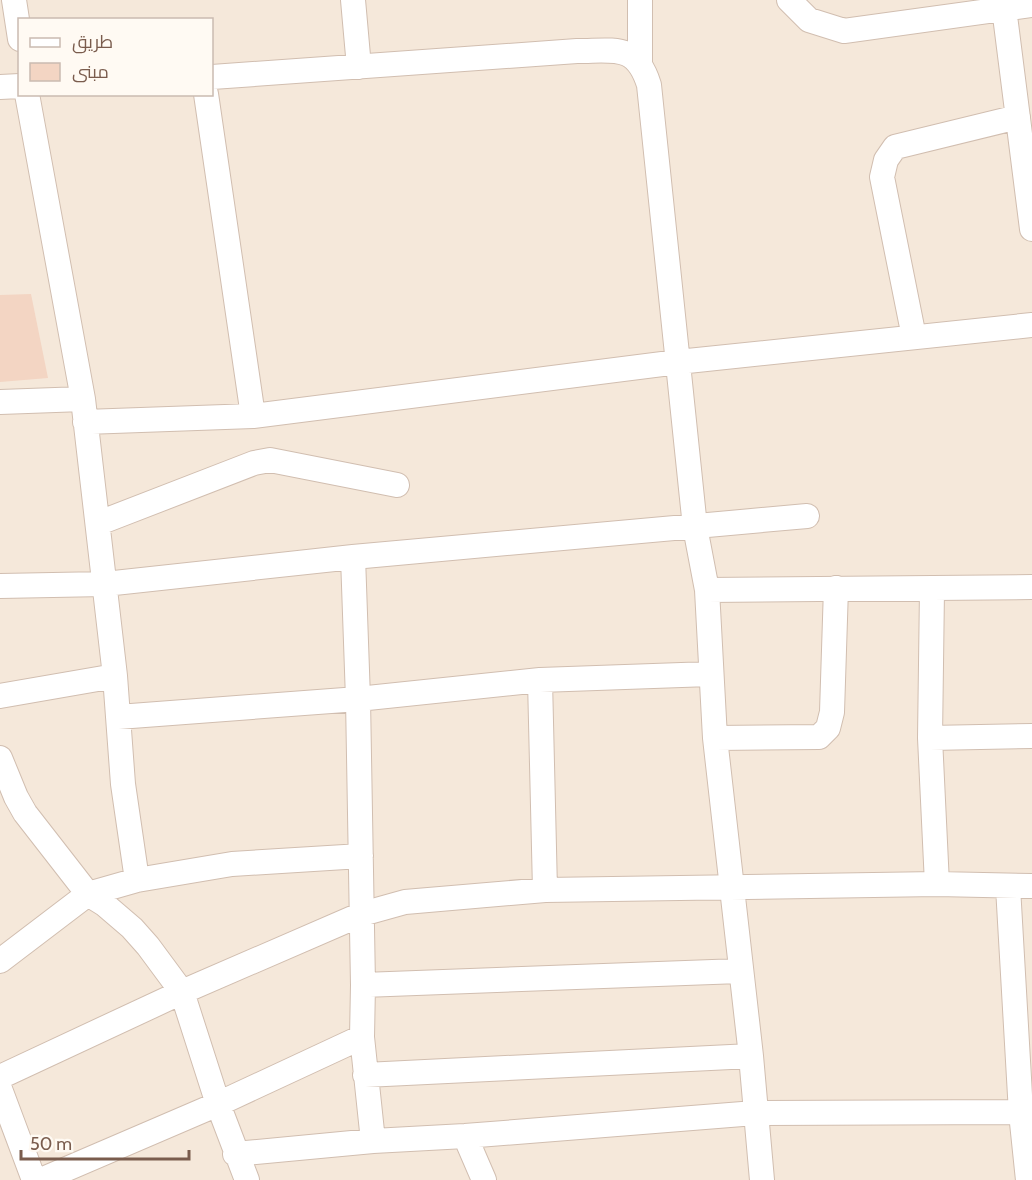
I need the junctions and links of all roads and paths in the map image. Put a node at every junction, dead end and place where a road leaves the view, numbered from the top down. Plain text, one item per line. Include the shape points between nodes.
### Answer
1 (14, 0) edge
2 (353, 0) edge
3 (640, 0) edge
4 (789, 0) edge
5 (1004, 4) edge
6 (1032, 5) edge
7 (18, 26) edge
8 (640, 63) junction
9 (359, 67) junction
10 (213, 77) edge
11 (18, 86) edge
12 (0, 87) edge
13 (27, 96) edge
14 (206, 96) edge
15 (1018, 117) junction
16 (1032, 229) edge
17 (1032, 325) edge
18 (914, 338) junction
19 (678, 362) junction
20 (0, 402) edge
21 (84, 411) junction
22 (253, 416) junction
23 (398, 484) dead end
24 (807, 516) dead end
25 (99, 522) junction
26 (695, 527) junction
27 (353, 557) junction
28 (105, 584) junction
29 (0, 586) edge
30 (1032, 587) edge
31 (836, 588) junction
32 (707, 590) junction
33 (932, 590) junction
34 (710, 674) junction
35 (115, 676) junction
36 (540, 680) junction
37 (0, 696) edge
38 (358, 699) junction
39 (118, 717) junction
40 (1032, 736) edge
41 (715, 738) junction
42 (930, 738) junction
43 (0, 758) edge
44 (8, 799) edge
45 (361, 856) junction
46 (137, 880) junction
47 (937, 884) junction
48 (1032, 886) edge
49 (1008, 887) junction
50 (732, 888) junction
51 (544, 890) junction
52 (88, 894) junction
53 (362, 914) junction
54 (0, 961) edge
55 (740, 971) junction
56 (363, 985) junction
57 (182, 992) junction
58 (362, 1037) junction
59 (750, 1056) junction
60 (365, 1075) junction
61 (0, 1077) edge
62 (0, 1089) edge
63 (218, 1104) junction
64 (1026, 1112) edge
65 (755, 1113) junction
66 (465, 1136) junction
67 (373, 1141) junction
68 (235, 1154) junction
69 (34, 1180) edge
70 (41, 1180) edge
71 (247, 1180) edge
72 (484, 1180) edge
73 (762, 1180) edge
74 (1028, 1180) edge

1 - 7 street
2 - 9 street
3 - 8 street
4 - 5 street via 809,20 844,31
5 - 6 street
5 - 15 street
8 - 9 street via 625,53 577,51
8 - 19 street via 649,86
9 - 10 street
11 - 12 street
13 - 21 street
14 - 22 street
15 - 16 street
15 - 18 street via 895,147 886,160 882,177
17 - 18 street
18 - 19 street
19 - 22 street
19 - 26 street
20 - 21 street
21 - 22 street
21 - 25 street
23 - 25 street via 270,460
24 - 26 street
25 - 28 street
26 - 27 street
26 - 32 street
27 - 28 street
27 - 38 street
28 - 29 street
28 - 35 street
30 - 33 street
31 - 32 street
31 - 33 street
31 - 41 street via 828,728 819,737
32 - 34 street
33 - 42 street
34 - 36 street
34 - 41 street
35 - 37 street
35 - 39 street
36 - 38 street
36 - 51 street
38 - 39 street
38 - 45 street
39 - 46 street
40 - 42 street
41 - 50 street
42 - 47 street
43 - 44 street
44 - 52 street via 26,813
45 - 46 street via 232,864
45 - 53 street
46 - 52 street
47 - 49 street
47 - 50 street
48 - 49 street
49 - 64 street
50 - 51 street
50 - 55 street
51 - 53 street via 405,902
52 - 54 street
52 - 57 street via 132,928
53 - 56 street
53 - 57 street
55 - 56 street
55 - 59 street
56 - 58 street
57 - 61 street
57 - 63 street
58 - 60 street
58 - 63 street
59 - 60 street
59 - 65 street
60 - 67 street
62 - 69 street
63 - 68 street
63 - 70 street
64 - 65 street
64 - 74 street
65 - 66 street
65 - 73 street
66 - 67 street
66 - 72 street
67 - 68 street
68 - 71 street

